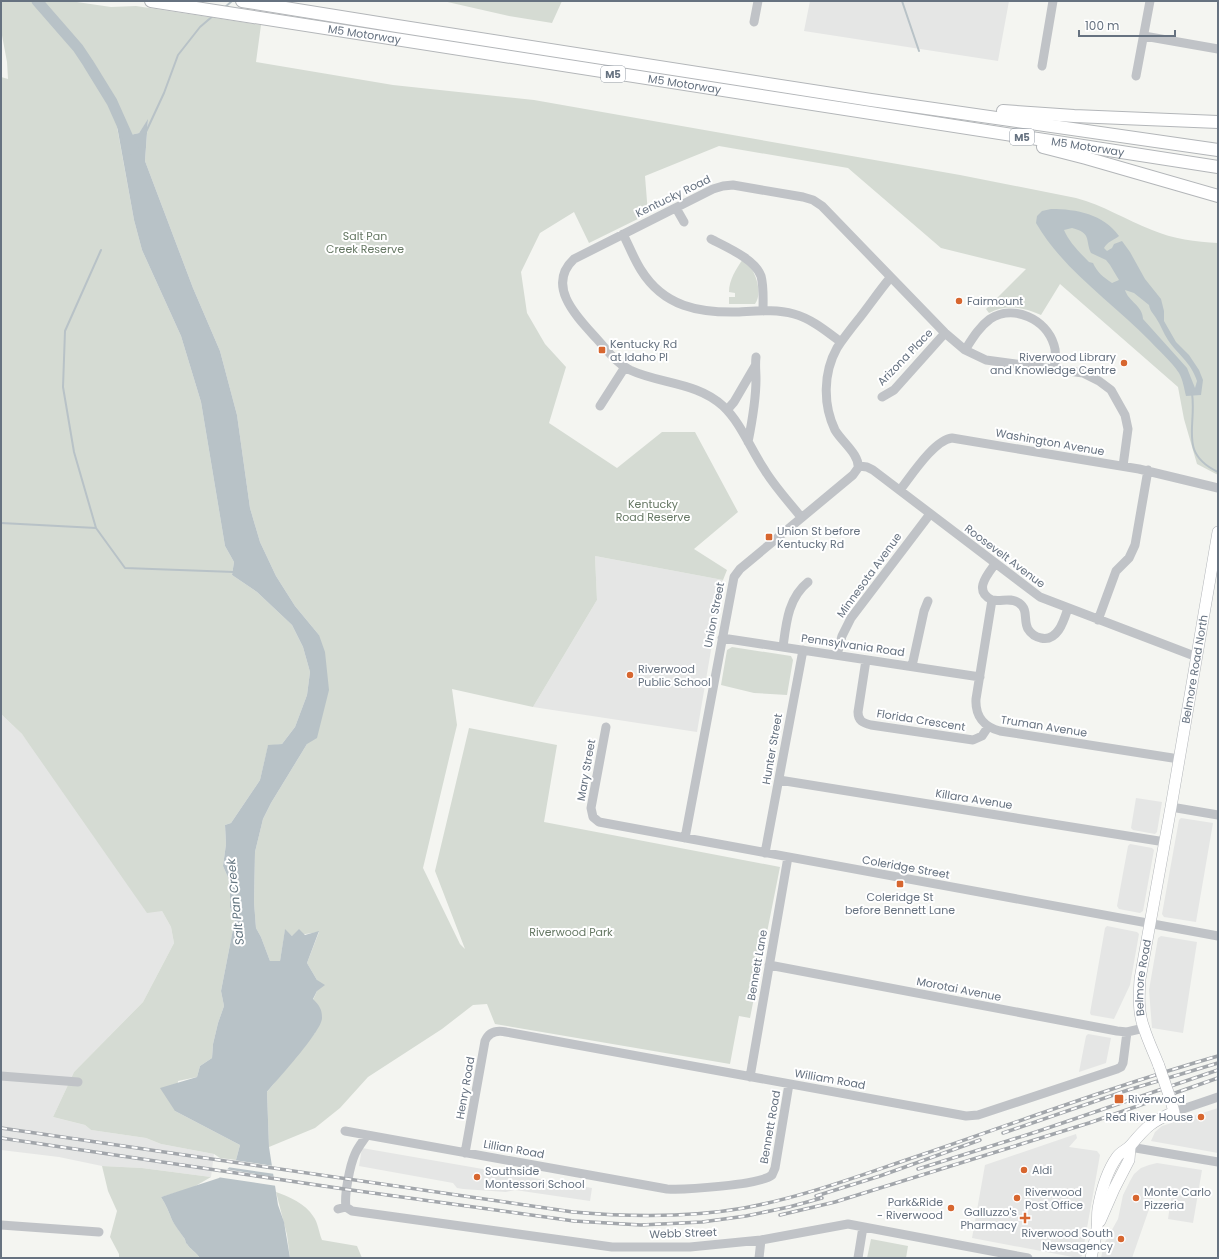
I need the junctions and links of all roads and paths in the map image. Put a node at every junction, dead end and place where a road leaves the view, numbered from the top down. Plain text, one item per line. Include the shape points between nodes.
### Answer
1 (151, 1) edge
2 (242, 1) edge
3 (758, 1) edge
4 (1053, 1) edge
5 (1150, 1) edge
6 (754, 22) dead end
7 (1144, 36) junction
8 (1218, 49) edge
9 (1042, 66) dead end
10 (1136, 76) dead end
11 (908, 105) junction
12 (1218, 122) edge
13 (942, 125) junction
14 (1218, 150) edge
15 (1218, 167) edge
16 (1187, 188) junction
17 (1218, 196) edge
18 (1218, 200) edge
19 (676, 208) junction
20 (684, 222) dead end
21 (623, 234) junction
22 (711, 239) dead end
23 (890, 278) junction
24 (763, 311) junction
25 (945, 333) junction
26 (841, 342) junction
27 (965, 350) junction
28 (625, 367) junction
29 (1054, 370) junction
30 (882, 397) dead end
31 (600, 406) dead end
32 (727, 410) junction
33 (748, 442) junction
34 (859, 466) junction
35 (1123, 466) junction
36 (1148, 470) junction
37 (910, 478) junction
38 (1218, 488) edge
39 (900, 490) junction
40 (916, 503) junction
41 (930, 514) junction
42 (801, 517) junction
43 (1218, 532) edge
44 (995, 564) junction
45 (808, 582) dead end
46 (992, 600) junction
47 (928, 601) dead end
48 (1068, 608) junction
49 (1098, 620) junction
50 (722, 638) junction
51 (783, 647) junction
52 (803, 650) junction
53 (837, 655) junction
54 (1197, 657) junction
55 (866, 660) junction
56 (912, 666) junction
57 (980, 676) junction
58 (606, 726) dead end
59 (988, 727) junction
60 (1179, 759) junction
61 (779, 780) junction
62 (1171, 807) junction
63 (1218, 815) edge
64 (593, 817) joint
65 (685, 838) junction
66 (1165, 842) junction
67 (765, 853) junction
68 (788, 857) junction
69 (1150, 924) junction
70 (1218, 936) edge
71 (769, 965) junction
72 (1144, 1028) junction
73 (495, 1032) joint
74 (1127, 1032) junction
75 (1, 1076) edge
76 (750, 1077) junction
77 (78, 1082) dead end
78 (789, 1084) junction
79 (1218, 1097) edge
80 (1172, 1106) junction
81 (345, 1131) dead end
82 (367, 1135) junction
83 (1130, 1147) junction
84 (465, 1153) junction
85 (1218, 1162) edge
86 (772, 1175) joint
87 (1, 1225) edge
88 (863, 1227) junction
89 (100, 1232) dead end
90 (762, 1240) junction
91 (759, 1258) edge
92 (858, 1258) edge
93 (1028, 1258) edge
94 (1092, 1258) edge

1 - 13 highway, M5 Motorway / M5
2 - 11 highway, M5 Motorway / M5
3 - 6 street
4 - 9 street
5 - 7 street
7 - 8 street
7 - 10 street
11 - 12 highway via 1068,116
11 - 14 highway, M5 Motorway / M5
13 - 15 highway, M5 Motorway / M5
13 - 16 highway via 1041,146
16 - 17 highway
16 - 18 highway
19 - 20 street
19 - 21 street, Kentucky Road
19 - 23 street, Kentucky Road via 718,187 728,185 809,198 822,206
21 - 24 street via 642,271 655,287 670,299 712,312
21 - 28 street, Kentucky Road via 574,259 566,269 563,281 565,294 576,315
22 - 24 street via 745,258 759,272
23 - 25 street, Kentucky Road
23 - 26 street
24 - 26 street via 801,316 816,323
25 - 27 street, Kentucky Road
25 - 30 street, Arizona Place via 894,390
26 - 34 street via 828,371 826,386 829,415 836,432 857,458
27 - 29 street, Kentucky Road via 986,360
27 - 29 street via 980,327 989,320 1002,314 1022,314 1036,320 1049,333 1055,350
28 - 31 street
28 - 32 street, Kentucky Road via 698,390
29 - 35 street, Kentucky Road via 1083,374 1111,390 1125,415 1128,429
32 - 33 street, Kentucky Road
32 - 33 street via 756,362 752,426
33 - 42 street, Kentucky Road via 764,471
34 - 39 street, Roosevelt Avenue via 873,470
34 - 42 street, Union Street via 853,475
35 - 36 street, Washington Avenue
35 - 37 street, Washington Avenue via 947,438 938,444
36 - 38 street, Washington Avenue
36 - 49 street via 1135,545 1129,558 1116,570
37 - 39 street, Washington Avenue
37 - 40 street via 909,490
39 - 40 street, Roosevelt Avenue
40 - 41 street, Roosevelt Avenue
41 - 44 street, Roosevelt Avenue
41 - 53 street, Minnesota Avenue via 851,618 842,636
42 - 50 street, Union Street via 736,573 731,586
43 - 54 main road, Belmore Road North
44 - 46 street via 982,584 986,596
44 - 48 street, Roosevelt Avenue via 1040,597
45 - 51 street via 799,591 789,611
46 - 48 street via 1018,602 1025,610 1028,629 1044,638 1058,632
46 - 57 street, Truman Avenue
47 - 56 street
48 - 49 street, Roosevelt Avenue
49 - 54 street, Roosevelt Avenue
50 - 51 street, Pennsylvania Road
50 - 65 street, Union Street
51 - 52 street, Pennsylvania Road
52 - 53 street, Pennsylvania Road
52 - 61 street, Hunter Street
53 - 55 street, Pennsylvania Road
54 - 60 main road, Belmore Road North
55 - 56 street, Pennsylvania Road
55 - 59 street, Florida Crescent via 858,712 862,722 973,740 982,736
56 - 57 street, Pennsylvania Road
57 - 59 street, Truman Avenue via 976,708
58 - 64 street, Mary Street via 591,808
59 - 60 street, Truman Avenue
60 - 62 main road, Belmore Road North
61 - 66 street, Killara Avenue
61 - 67 street, Hunter Street
62 - 63 street
62 - 66 main road, Belmore Road
64 - 65 street, Coleridge Street via 604,823
65 - 67 street, Coleridge Street
66 - 69 main road, Belmore Road
67 - 68 street, Coleridge Street
68 - 69 street, Coleridge Street
68 - 71 street, Bennett Lane
69 - 70 street, Coleridge Street
69 - 72 main road, Belmore Road via 1139,988
71 - 74 street, Morotai Avenue
71 - 76 street, Bennett Lane
72 - 74 street, Morotai Avenue
72 - 80 main road, Belmore Road, bridge
73 - 76 street, William Road
73 - 84 street, Henry Road via 486,1041
74 - 78 street, William Road via 1121,1067 978,1115 945,1113
75 - 77 street
76 - 78 street, William Road
78 - 86 street, Bennett Road
79 - 80 street
80 - 83 main road via 1141,1132
81 - 82 street, Lillian Road
82 - 84 street, Lillian Road
82 - 90 street, Webb Street via 352,1160 342,1208 352,1211 612,1247 690,1247
83 - 85 street
83 - 94 main road via 1118,1155 1107,1177 1098,1210
84 - 86 street, Lillian Road via 666,1189 715,1187 762,1180
87 - 89 street
88 - 90 street, Webb Street via 848,1224
88 - 92 street
88 - 93 street, Webb Street
90 - 91 street

